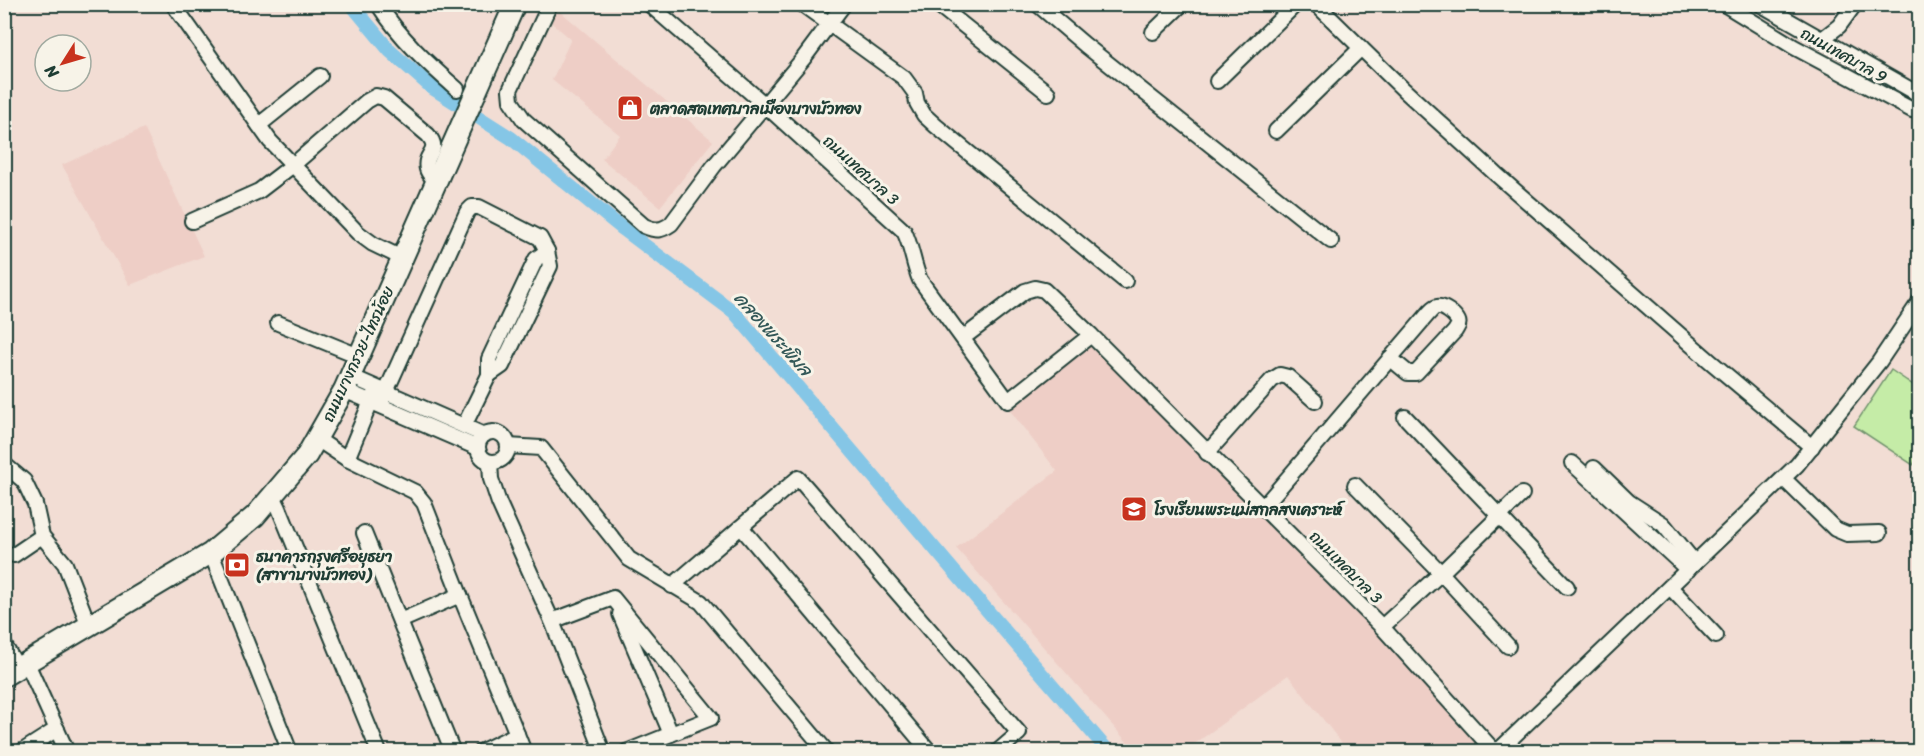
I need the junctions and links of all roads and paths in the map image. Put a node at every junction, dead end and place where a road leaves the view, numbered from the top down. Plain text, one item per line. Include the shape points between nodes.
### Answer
1 (173, 4) edge
2 (378, 4) edge
3 (515, 4) edge
4 (550, 4) edge
5 (649, 4) edge
6 (802, 4) edge
7 (844, 4) edge
8 (937, 4) edge
9 (1037, 4) edge
10 (1182, 4) edge
11 (1296, 4) edge
12 (1316, 4) edge
13 (1724, 4) edge
14 (1760, 4) edge
15 (1856, 4) edge
16 (830, 25) junction
17 (1153, 32) dead end
18 (1821, 40) junction
19 (1361, 48) junction
20 (320, 76) dead end
21 (1217, 81) dead end
22 (457, 89) dead end
23 (1048, 93) dead end
24 (1918, 104) edge
25 (765, 105) junction
26 (260, 125) junction
27 (1276, 131) dead end
28 (293, 165) junction
29 (435, 182) junction
30 (192, 221) dead end
31 (1330, 241) dead end
32 (547, 251) junction
33 (402, 258) junction
34 (1125, 281) dead end
35 (1920, 301) edge
36 (514, 306) junction
37 (528, 312) junction
38 (278, 323) dead end
39 (1091, 335) junction
40 (963, 338) junction
41 (359, 356) junction
42 (1390, 358) junction
43 (489, 375) junction
44 (347, 383) junction
45 (382, 390) junction
46 (1314, 401) dead end
47 (376, 403) junction
48 (1405, 417) dead end
49 (464, 426) junction
50 (484, 435) junction
51 (317, 439) junction
52 (508, 446) junction
53 (1812, 447) junction
54 (478, 448) junction
55 (1207, 453) junction
56 (347, 459) junction
57 (490, 462) junction
58 (1572, 463) dead end
59 (6, 466) edge
60 (1594, 468) dead end
61 (1784, 479) junction
62 (1355, 485) dead end
63 (1522, 494) dead end
64 (273, 496) junction
65 (1263, 507) junction
66 (1499, 515) junction
67 (741, 527) junction
68 (363, 533) dead end
69 (1879, 533) dead end
70 (42, 536) junction
71 (211, 553) junction
72 (14, 555) dead end
73 (1692, 567) junction
74 (1441, 573) junction
75 (672, 586) junction
76 (1567, 587) dead end
77 (1670, 587) junction
78 (460, 596) junction
79 (613, 598) junction
80 (400, 621) junction
81 (552, 621) junction
82 (89, 626) junction
83 (1382, 627) junction
84 (1716, 636) dead end
85 (4, 645) edge
86 (1508, 646) dead end
87 (17, 669) edge
88 (57, 729) junction
89 (517, 734) junction
90 (671, 734) junction
91 (21, 752) edge
92 (67, 752) edge
93 (290, 752) edge
94 (379, 752) edge
95 (453, 752) edge
96 (480, 752) edge
97 (524, 752) edge
98 (603, 752) edge
99 (626, 752) edge
100 (827, 752) edge
101 (930, 752) edge
102 (997, 752) edge
103 (1496, 752) edge

1 - 26 street
2 - 22 street via 405,41
3 - 29 main road, ถนนบางกรวย-ไทรน้อย
4 - 25 street via 510,90 511,101 524,120 644,226 662,230 671,224
5 - 25 street, ถนนเทศบาล 3
6 - 16 street
7 - 16 street
8 - 23 street
9 - 31 street
10 - 17 street
11 - 21 street
12 - 19 street
13 - 24 street, ถนนเทศบาล 9 via 1794,47
14 - 18 street, ถนนเทศบาล 9
15 - 18 street via 1839,26
16 - 25 street
16 - 34 street via 904,78 924,115
18 - 24 street, ถนนเทศบาล 9
19 - 27 street
19 - 53 street via 1497,175
20 - 26 street
25 - 40 street, ถนนเทศบาล 3 via 904,231 920,280
26 - 28 street
28 - 29 street via 376,96 384,98 434,142 426,163
28 - 30 street via 259,191
28 - 33 street via 358,233
29 - 33 main road, ถนนบางกรวย-ไทรน้อย
32 - 36 street via 536,259
32 - 37 street via 550,266
32 - 45 street via 535,235 472,207
33 - 41 main road, ถนนบางกรวย-ไทรน้อย
35 - 53 street via 1879,362
36 - 37 street
36 - 43 street via 489,359
37 - 43 street via 502,366
38 - 41 street
39 - 40 street, ถนนเทศบาล 3 via 1044,290 1035,288 1025,291
39 - 40 street, ถนนเทศบาล 3 via 1008,401
39 - 55 street, ถนนเทศบาล 3
41 - 44 main road, ถนนบางกรวย-ไทรน้อย
42 - 42 street via 1435,307 1445,308 1458,321 1455,331 1416,373 1408,373
42 - 65 street
43 - 49 street
44 - 45 street
44 - 47 street
44 - 51 main road, ถนนบางกรวย-ไทรน้อย
45 - 47 street
45 - 49 street
46 - 55 street via 1288,377 1280,375
47 - 54 street
47 - 56 street
48 - 66 street
49 - 50 street
50 - 52 street via 501,434
50 - 54 street
51 - 56 street
51 - 64 main road, ถนนบางกรวย-ไทรน้อย
52 - 57 street via 503,459
52 - 75 street via 542,448 629,559
53 - 61 street
54 - 57 street via 481,457
55 - 65 street, ถนนเทศบาล 3
56 - 78 street via 416,492 424,503
57 - 81 street via 491,479 500,503
58 - 73 street
59 - 70 street via 24,481
60 - 73 street via 1629,502 1663,524
61 - 69 street via 1835,529 1847,534
61 - 73 street
62 - 74 street
63 - 66 street
64 - 71 main road, ถนนบางกรวย-ไทรน้อย
64 - 94 street
65 - 83 street, ถนนเทศบาล 3
66 - 74 street
66 - 76 street
67 - 75 street
67 - 101 street
67 - 102 street via 798,478 1019,733
68 - 80 street
70 - 72 street
70 - 82 street via 65,564
71 - 82 main road, ถนนบางกรวย-ไทรน้อย
71 - 93 street
73 - 77 street
74 - 83 street
74 - 86 street
75 - 100 street via 701,602
77 - 84 street
77 - 103 street
78 - 80 street
78 - 89 street
79 - 81 street
79 - 90 street
79 - 90 street via 711,718
80 - 95 street
81 - 98 street
82 - 87 main road, ถนนบางกรวย-ไทรน้อย
83 - 103 street, ถนนเทศบาล 3
85 - 87 street
87 - 88 street
88 - 91 street
88 - 92 street
89 - 96 street
89 - 97 street
90 - 99 street

